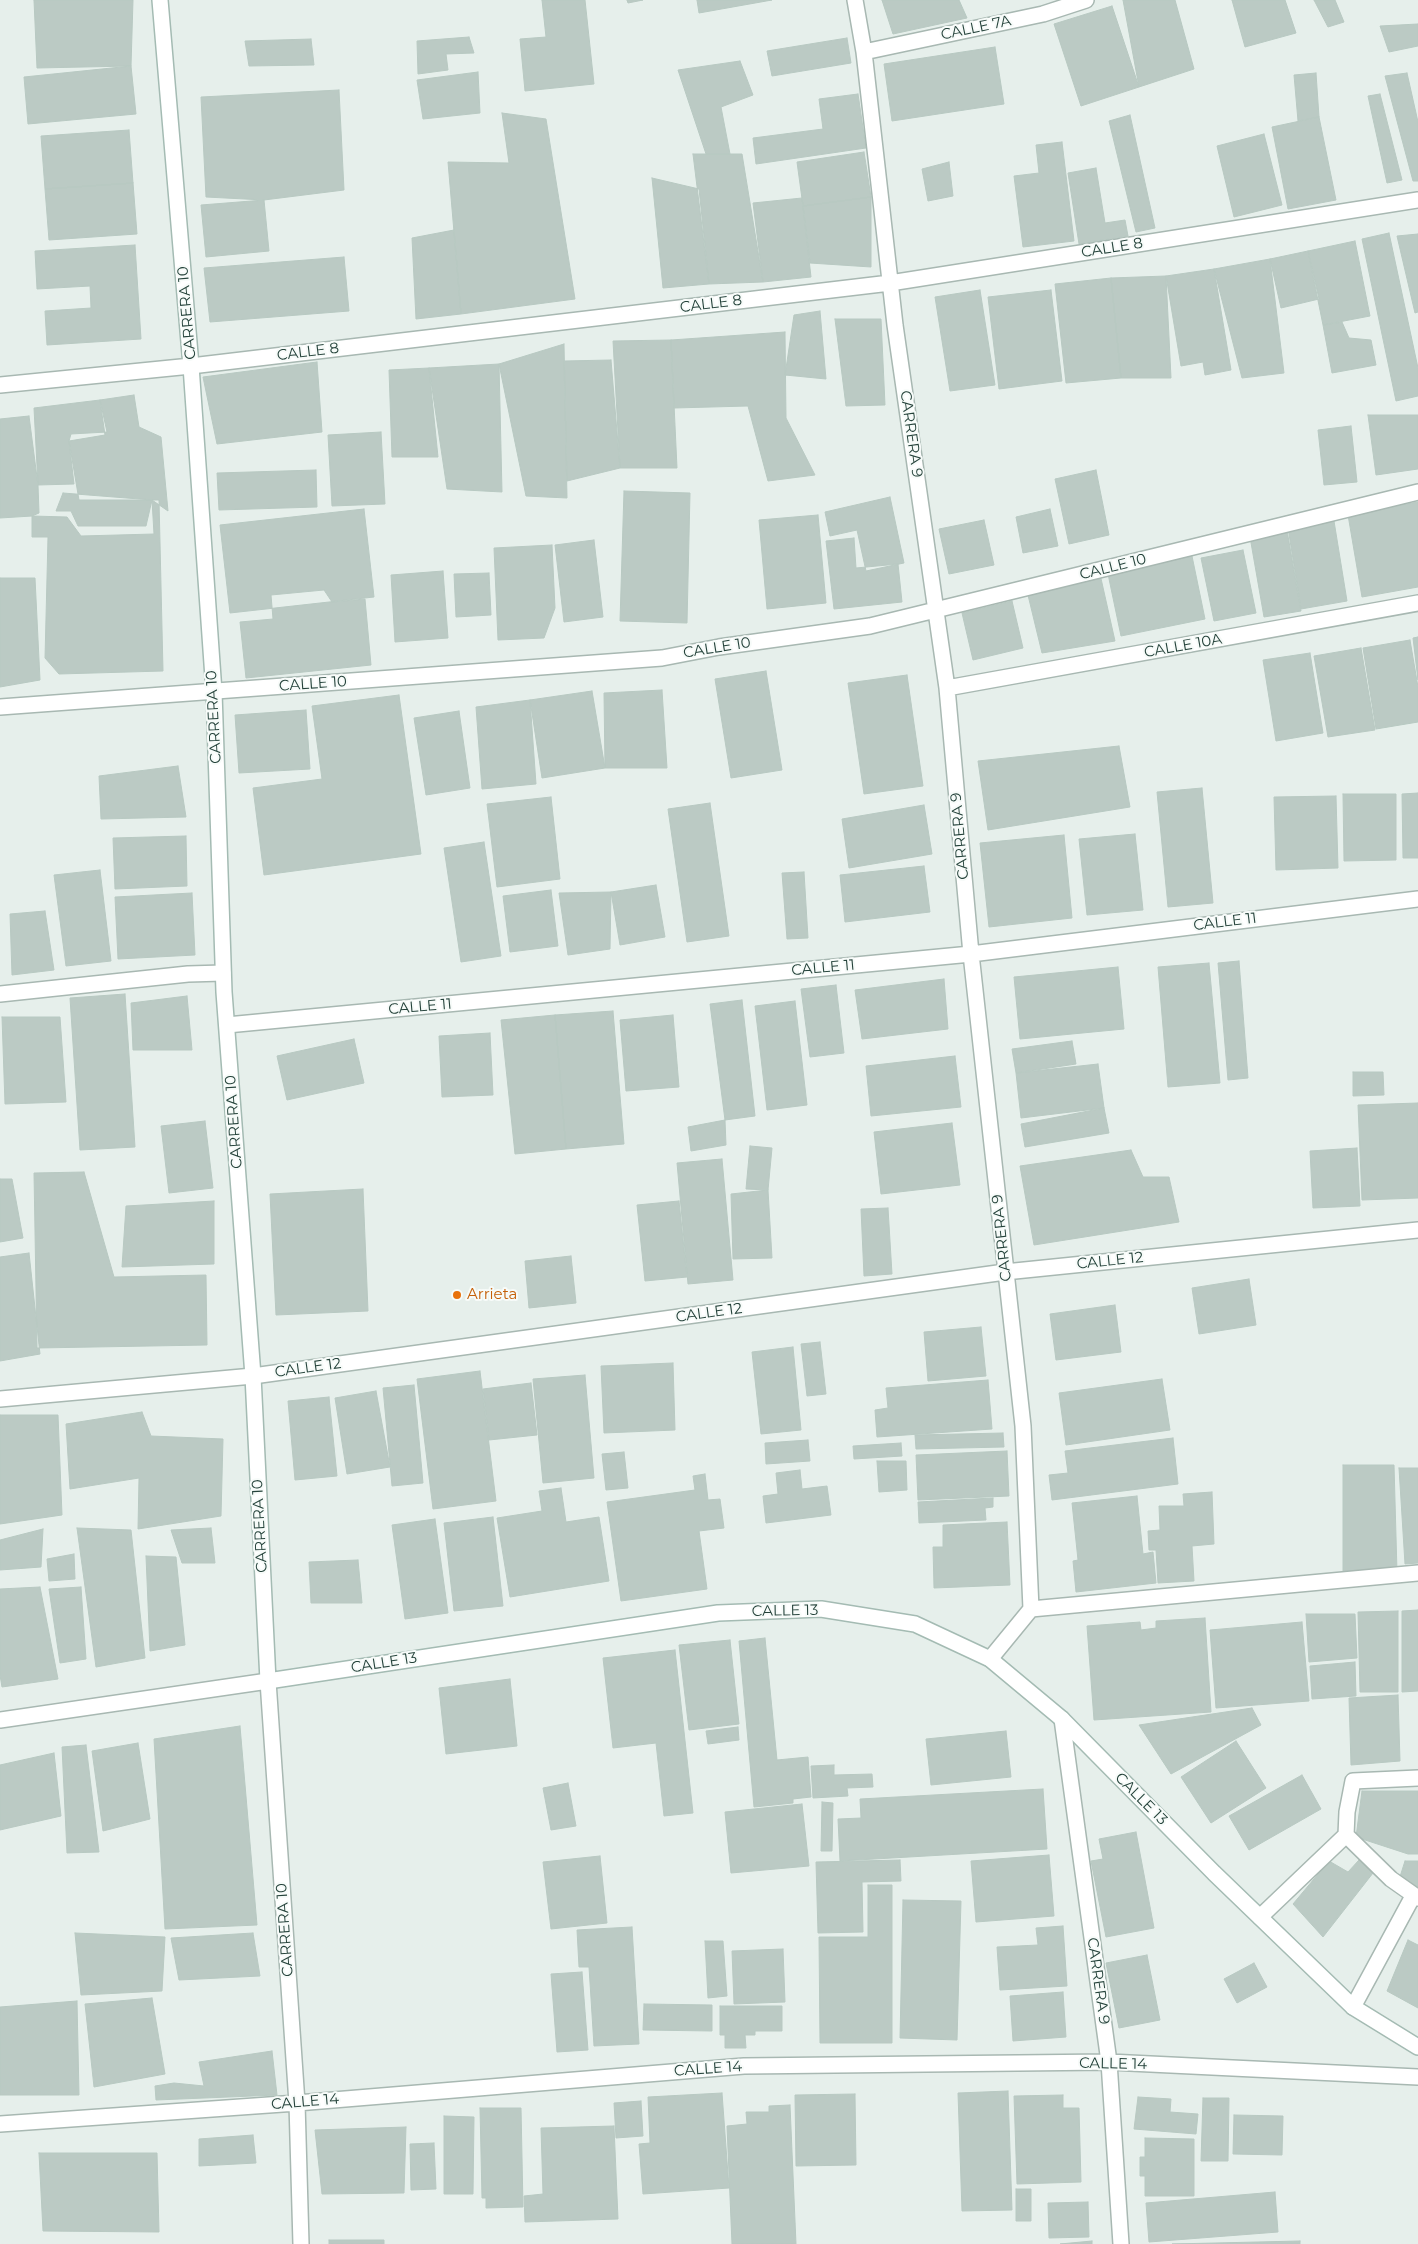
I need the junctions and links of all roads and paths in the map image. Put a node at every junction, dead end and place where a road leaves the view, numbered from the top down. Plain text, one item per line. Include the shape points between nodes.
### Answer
1 (160, 0) edge
2 (855, 0) edge
3 (1086, 0) edge
4 (1041, 7) edge
5 (864, 52) junction
6 (1418, 200) edge
7 (890, 283) junction
8 (191, 366) junction
9 (0, 385) edge
10 (1418, 492) edge
11 (1418, 603) edge
12 (936, 610) junction
13 (947, 688) junction
14 (214, 692) junction
15 (0, 708) edge
16 (1418, 898) edge
17 (971, 954) junction
18 (223, 972) junction
19 (0, 994) edge
20 (227, 1025) junction
21 (1418, 1230) edge
22 (1005, 1272) junction
23 (253, 1376) junction
24 (0, 1399) edge
25 (1418, 1573) edge
26 (1031, 1608) junction
27 (990, 1659) junction
28 (268, 1680) junction
29 (1062, 1719) junction
30 (0, 1720) edge
31 (1418, 1778) edge
32 (1346, 1835) junction
33 (1415, 1898) edge
34 (1260, 1917) junction
35 (1353, 2007) junction
36 (1418, 2047) edge
37 (1109, 2062) junction
38 (1418, 2077) edge
39 (297, 2102) junction
40 (0, 2124) edge
41 (301, 2244) edge
42 (1121, 2244) edge

1 - 8 street, CARRERA 10
2 - 5 street, CARRERA 9
3 - 4 street, CALLE 7A
4 - 5 street, CALLE 7A
5 - 7 street, CARRERA 9
6 - 7 street, CALLE 8
7 - 8 street, CALLE 8
7 - 12 street, CARRERA 9
8 - 9 street, CALLE 8
8 - 14 street, CARRERA 10
10 - 12 street, CALLE 10
11 - 13 street, CALLE 10A
12 - 13 street, CARRERA 9
12 - 14 street, CALLE 10 via 870,626 662,658
13 - 17 street, CARRERA 9
14 - 15 street, CALLE 10
14 - 18 street, CARRERA 10
16 - 17 street, CALLE 11
17 - 20 street, CALLE 11
17 - 22 street, CARRERA 9
18 - 19 street
18 - 20 street, CARRERA 10
20 - 23 street, CARRERA 10
21 - 22 street, CALLE 12
22 - 23 street, CALLE 12
22 - 26 street, CARRERA 9 via 1023,1426
23 - 24 street, CALLE 12
23 - 28 street, CARRERA 10
25 - 26 street
26 - 27 street
27 - 28 street, CALLE 13 via 915,1624 811,1610 718,1613
27 - 29 street, CALLE 13
28 - 30 street, CALLE 13
28 - 39 street, CARRERA 10
29 - 34 street, CALLE 13
29 - 37 street, CARRERA 9
31 - 32 street via 1353,1781
32 - 33 street
32 - 34 street
33 - 35 street
34 - 35 street, CALLE 13
35 - 36 street, CALLE 13
37 - 38 street, CALLE 14
37 - 39 street, CALLE 14 via 744,2066
37 - 42 street, CARRERA 9
39 - 40 street, CALLE 14
39 - 41 street, CARRERA 10

